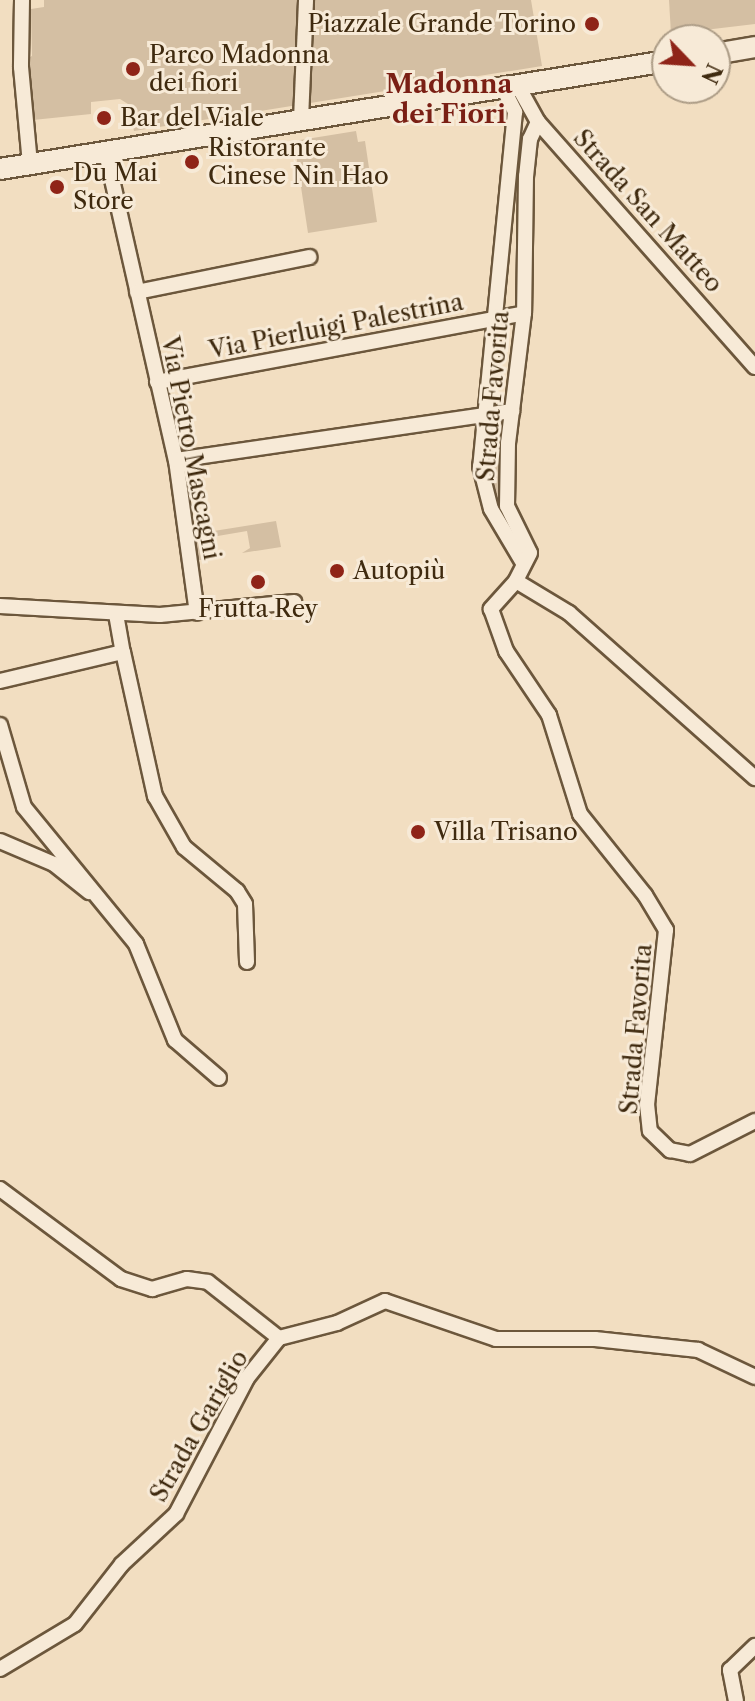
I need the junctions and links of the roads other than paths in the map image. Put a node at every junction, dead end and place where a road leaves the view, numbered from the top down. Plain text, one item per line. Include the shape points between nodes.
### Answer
1 (22, 0) edge
2 (306, 0) edge
3 (755, 47) edge
4 (731, 51) edge
5 (651, 64) edge
6 (510, 87) junction
7 (515, 112) junction
8 (301, 120) junction
9 (538, 122) junction
10 (106, 153) junction
11 (30, 164) junction
12 (0, 169) edge
13 (503, 223) junction
14 (523, 224) junction
15 (309, 257) dead end
16 (137, 292) junction
17 (524, 313) junction
18 (496, 318) junction
19 (755, 367) edge
20 (157, 382) junction
21 (512, 411) junction
22 (487, 412) junction
23 (176, 460) junction
24 (523, 563) junction
25 (516, 581) junction
26 (294, 602) dead end
27 (0, 606) edge
28 (197, 613) junction
29 (116, 614) junction
30 (123, 652) junction
31 (0, 681) edge
32 (0, 725) edge
33 (755, 778) edge
34 (0, 841) edge
35 (104, 901) junction
36 (247, 962) dead end
37 (219, 1078) dead end
38 (755, 1121) edge
39 (0, 1189) edge
40 (279, 1338) junction
41 (755, 1377) edge
42 (755, 1646) edge
43 (0, 1669) edge
44 (736, 1701) edge

1 - 11 street via 21,67
2 - 8 street
3 - 4 main road
5 - 6 main road
6 - 7 street
6 - 8 main road
6 - 9 street, Strada San Matteo
7 - 9 street, Strada San Matteo
7 - 13 street, Strada Favorita
8 - 10 main road
9 - 14 street, Strada Favorita via 530,139
9 - 19 street, Strada San Matteo
10 - 11 main road
10 - 16 street, Via Pietro Mascagni
11 - 12 main road
13 - 14 street
13 - 18 street, Strada Favorita
14 - 17 street, Strada Favorita
15 - 16 street
16 - 20 street, Via Pietro Mascagni
17 - 18 street, Via Pierluigi Palestrina
17 - 21 street, Strada Favorita
18 - 20 street, Via Pierluigi Palestrina
18 - 22 street, Strada Favorita
20 - 23 street, Via Pietro Mascagni
21 - 22 street
21 - 24 street, Strada Favorita via 506,493 512,519 530,553
22 - 23 street
22 - 24 street, Strada Favorita via 482,488
23 - 28 street, Via Pietro Mascagni
24 - 25 street, Strada Favorita
25 - 33 street via 569,613
25 - 38 street, Strada Favorita via 491,609 506,651 549,715 580,814 666,930 647,1104 650,1131 670,1150 690,1154
26 - 28 street
27 - 29 street
28 - 29 street
29 - 30 street
30 - 31 street
30 - 36 street via 155,796 184,847 237,891 245,904
32 - 35 street via 24,807
34 - 35 street via 54,864
35 - 37 street via 136,944 175,1040
39 - 40 street via 121,1279 152,1289 187,1279 208,1282
40 - 41 street, Strada Gariglio via 337,1323 385,1301 496,1339 595,1339 698,1350
40 - 43 street, Strada Gariglio via 240,1390 176,1514 122,1564 75,1624
42 - 44 street via 730,1670

